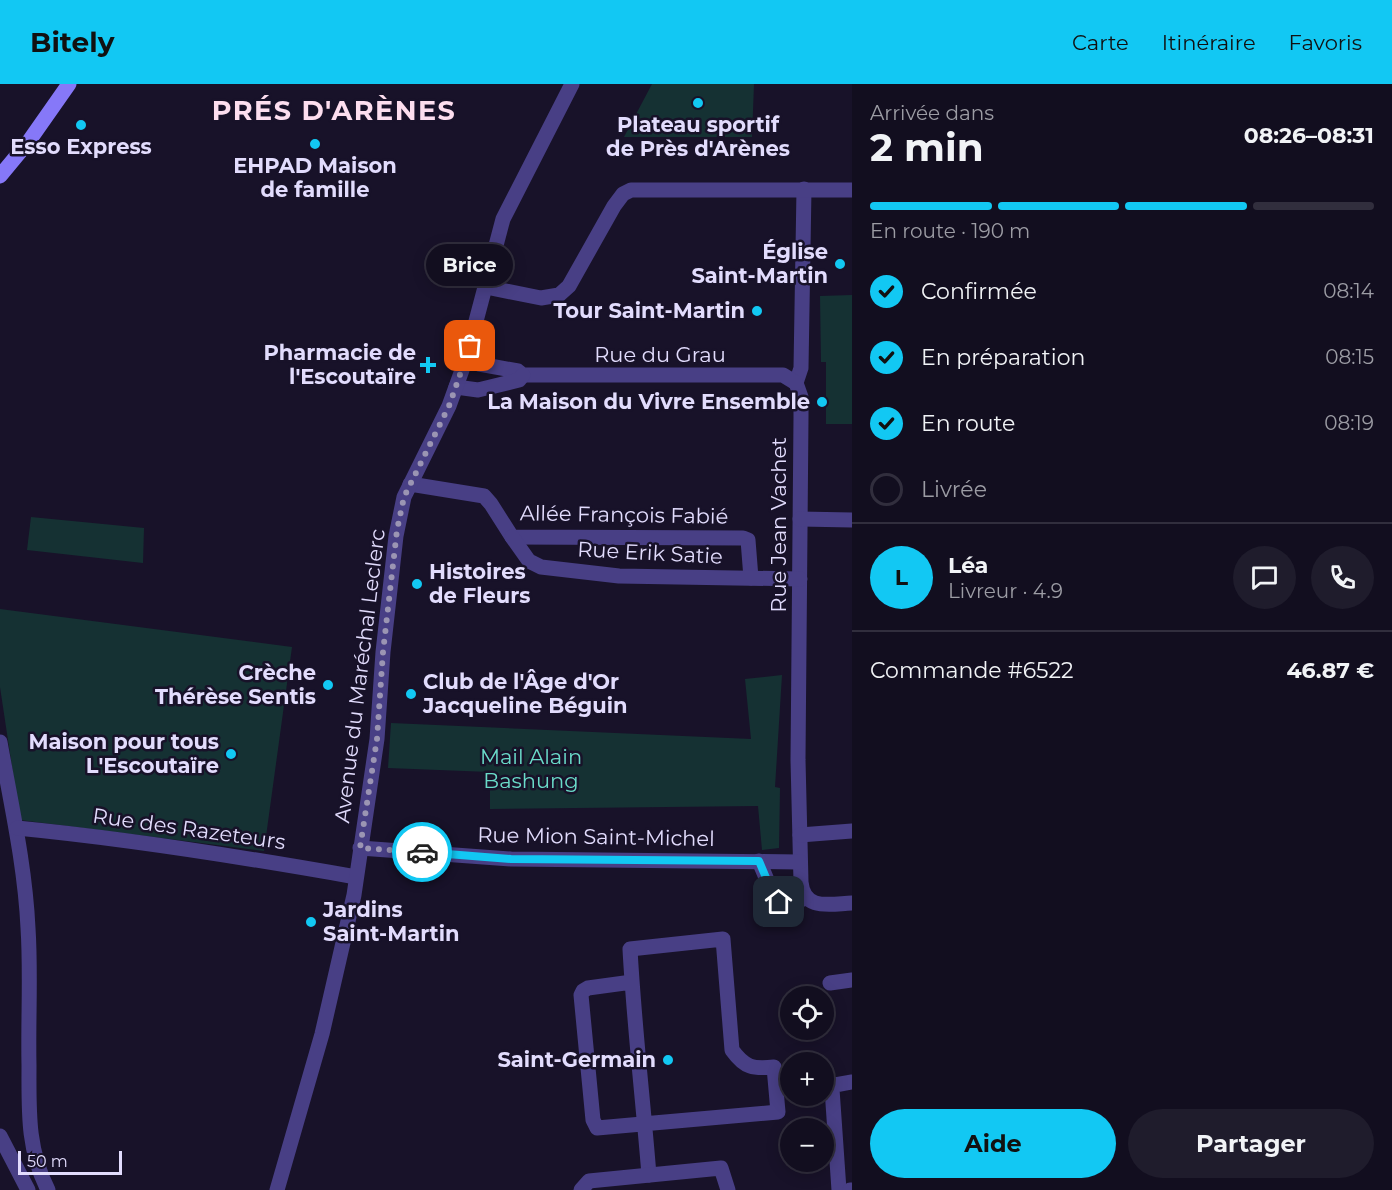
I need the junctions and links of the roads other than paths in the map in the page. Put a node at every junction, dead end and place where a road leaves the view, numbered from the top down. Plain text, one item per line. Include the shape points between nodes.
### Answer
1 (69, 84) edge
2 (572, 84) edge
3 (0, 176) edge
4 (804, 189) junction
5 (852, 190) edge
6 (486, 287) junction
7 (466, 359) junction
8 (523, 375) junction
9 (796, 383) junction
10 (456, 387) junction
11 (410, 484) junction
12 (800, 519) junction
13 (852, 520) edge
14 (512, 537) junction
15 (751, 578) junction
16 (800, 579) junction
17 (0, 742) edge
18 (4, 789) edge
19 (16, 828) junction
20 (852, 831) edge
21 (800, 835) junction
22 (360, 848) junction
23 (759, 861) junction
24 (800, 862) junction
25 (356, 877) junction
26 (805, 898) junction
27 (852, 903) edge
28 (852, 980) edge
29 (632, 982) junction
30 (830, 983) dead end
31 (844, 1079) edge
32 (645, 1125) junction
33 (0, 1136) edge
34 (649, 1175) junction
35 (28, 1190) edge
36 (48, 1190) edge
37 (277, 1190) edge
38 (581, 1190) edge
39 (728, 1190) edge
40 (839, 1190) edge

1 - 3 main road
2 - 6 street, Avenue du Maréchal Leclerc via 503,219
4 - 5 street
4 - 6 street via 631,190 622,194 570,286 559,295 541,298
4 - 9 street, Rue Jean Vachet via 801,368
6 - 7 street, Avenue du Maréchal Leclerc
7 - 8 street, Rue du Grau
7 - 10 street, Avenue du Maréchal Leclerc
8 - 9 street, Rue du Grau via 783,375
8 - 10 street, Rue du Grau via 519,380 478,390
9 - 12 street, Rue Jean Vachet via 801,397
10 - 11 street, Avenue du Maréchal Leclerc
11 - 14 street, Allée François Fabié via 484,496
11 - 22 street, Avenue du Maréchal Leclerc via 396,536 377,739
12 - 13 street
12 - 16 street, Rue Jean Vachet
14 - 15 street, Rue Erik Satie via 529,561 541,567 619,576
14 - 15 street, Allée François Fabié via 743,538 750,546
15 - 16 street, Rue Erik Satie
16 - 21 street, Rue Jean Vachet
17 - 18 street
18 - 19 street
19 - 25 street, Rue des Razeteurs via 178,848
19 - 36 street via 28,929 31,1141
20 - 21 street
21 - 24 street, Rue Jean Vachet
22 - 23 street, Rue Mion Saint-Michel via 511,859
22 - 25 street, Avenue du Maréchal Leclerc
23 - 24 street, Rue Mion Saint-Michel
23 - 26 street via 775,899 799,902
24 - 26 street
25 - 37 street, Avenue du Maréchal Leclerc via 322,1034
26 - 27 street via 818,904
28 - 30 street
29 - 32 street
29 - 32 street via 585,989 581,995 594,1125 600,1129
29 - 32 street via 630,949 723,939 732,1050 754,1069 774,1067 778,1112
31 - 40 street via 832,1089
32 - 34 street
33 - 35 street
34 - 38 street via 589,1181
34 - 39 street via 721,1168

